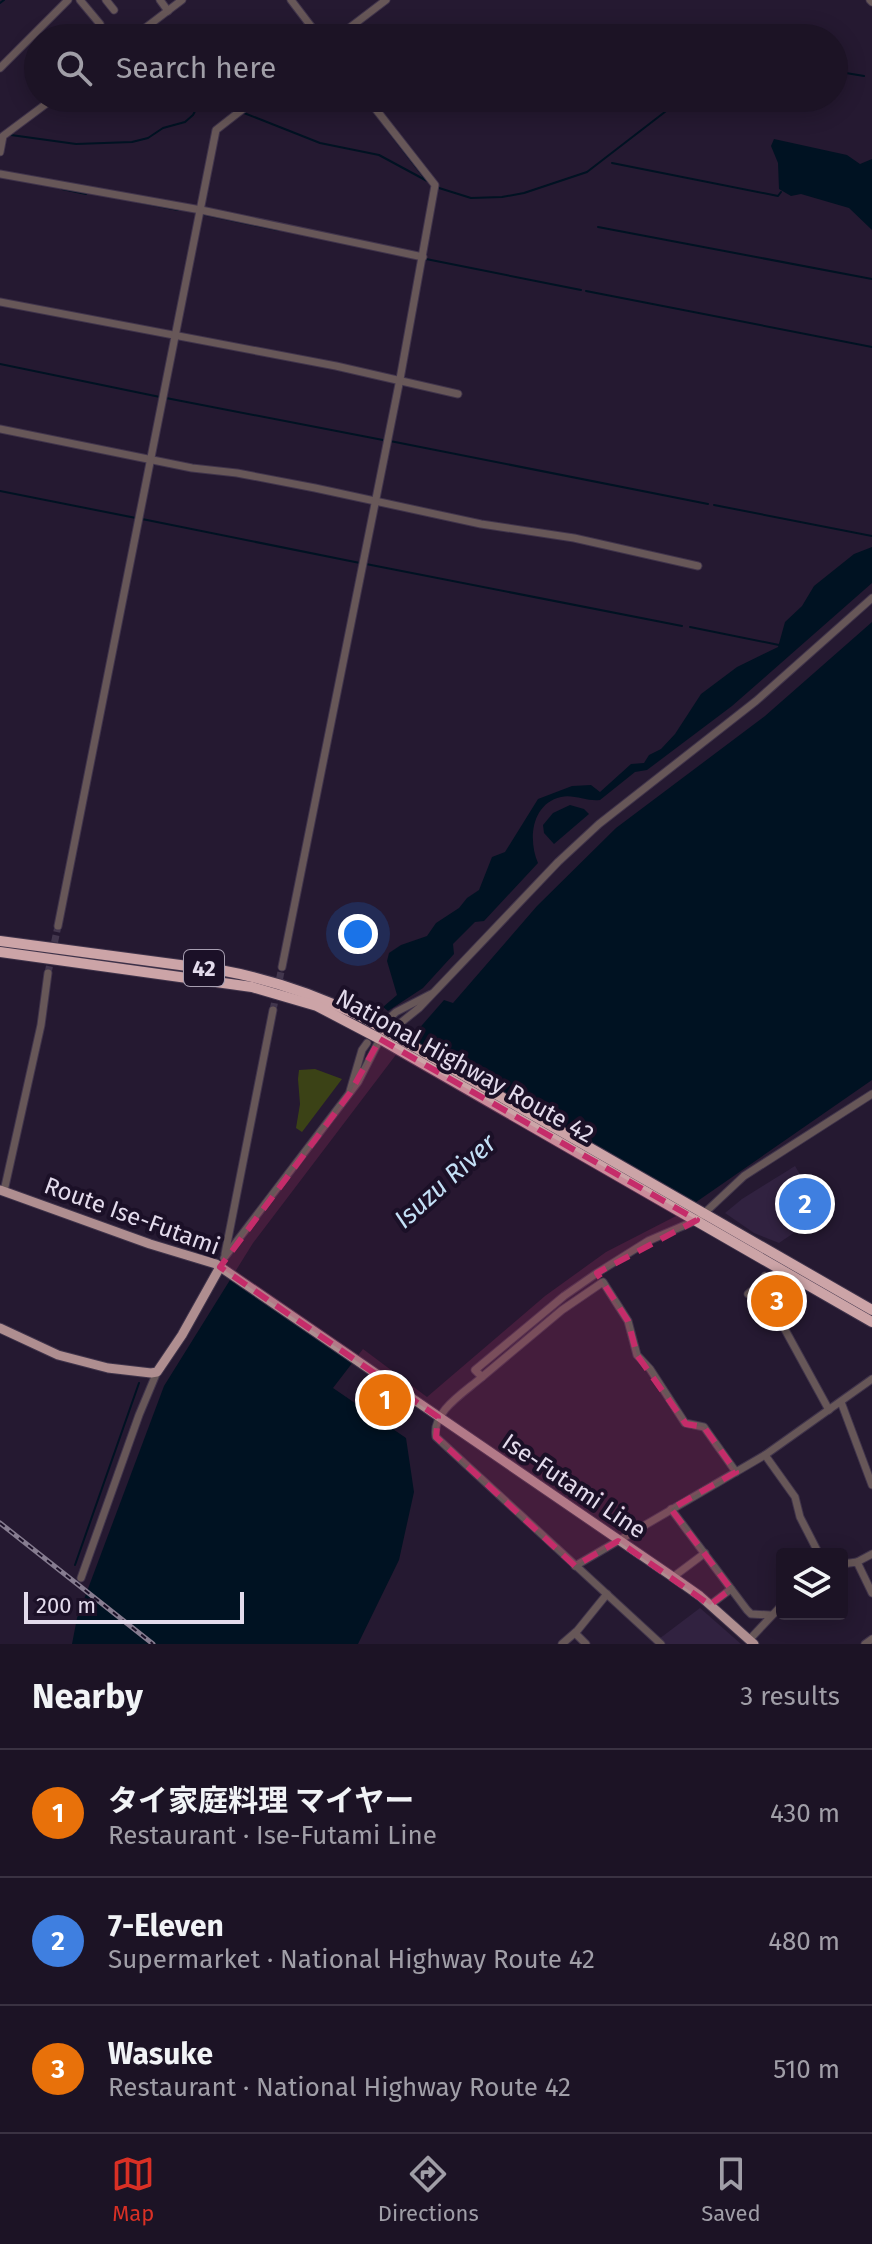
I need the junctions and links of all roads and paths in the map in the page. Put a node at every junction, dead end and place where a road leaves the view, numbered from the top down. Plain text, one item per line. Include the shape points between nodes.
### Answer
1 (68, 0) edge
2 (80, 0) edge
3 (106, 0) edge
4 (160, 0) edge
5 (182, 0) edge
6 (291, 0) edge
7 (386, 0) edge
8 (114, 10) dead end
9 (168, 11) junction
10 (44, 24) edge
11 (100, 24) dead end
12 (151, 24) edge
13 (309, 24) edge
14 (354, 24) edge
15 (24, 44) edge
16 (0, 68) edge
17 (35, 112) edge
18 (239, 112) edge
19 (378, 112) edge
20 (0, 152) edge
21 (0, 174) edge
22 (201, 210) junction
23 (423, 257) junction
24 (0, 302) edge
25 (176, 335) junction
26 (400, 379) junction
27 (458, 394) dead end
28 (0, 429) edge
29 (152, 458) junction
30 (375, 502) junction
31 (698, 566) dead end
32 (872, 598) edge
33 (58, 926) tunnel mouth
34 (0, 941) edge
35 (0, 952) edge
36 (282, 967) tunnel mouth
37 (48, 973) tunnel mouth
38 (273, 1010) tunnel mouth
39 (388, 1035) junction
40 (367, 1043) dead end
41 (350, 1093) junction
42 (872, 1094) edge
43 (2, 1190) edge
44 (696, 1214) junction
45 (224, 1266) junction
46 (748, 1294) dead end
47 (872, 1310) edge
48 (872, 1322) edge
49 (0, 1328) edge
50 (366, 1367) joint
51 (157, 1372) junction
52 (482, 1377) junction
53 (872, 1379) edge
54 (841, 1402) junction
55 (829, 1410) junction
56 (438, 1417) junction
57 (765, 1455) junction
58 (736, 1472) junction
59 (872, 1485) edge
60 (671, 1509) junction
61 (618, 1541) junction
62 (816, 1548) edge
63 (705, 1553) junction
64 (872, 1554) edge
65 (857, 1562) junction
66 (848, 1563) edge
67 (575, 1566) junction
68 (673, 1577) junction
69 (81, 1578) dead end
70 (731, 1589) junction
71 (872, 1593) edge
72 (607, 1594) junction
73 (710, 1605) junction
74 (776, 1610) edge
75 (770, 1615) junction
76 (575, 1633) junction
77 (872, 1639) edge
78 (752, 1642) edge
79 (562, 1644) edge
80 (586, 1644) edge
81 (661, 1644) edge
82 (865, 1644) edge

1 - 10 street
2 - 11 street
3 - 8 street
4 - 9 street
5 - 9 street
6 - 13 street
7 - 14 street
9 - 12 street
15 - 16 street
17 - 20 street via 3,136
18 - 22 street via 216,130
19 - 23 street via 435,185
21 - 22 street
22 - 23 street
22 - 25 street
23 - 26 street
24 - 25 street
25 - 26 street
25 - 29 street
26 - 27 street
26 - 30 street
28 - 29 street
29 - 30 street
29 - 33 street
30 - 31 street
30 - 36 street
32 - 39 street via 756,701 599,824
34 - 39 highway, National Highway Route 42 / 42 via 253,976 316,995
35 - 39 highway, National Highway Route 42 / 42 via 252,987
37 - 43 street
38 - 45 street
39 - 41 street
39 - 44 highway, National Highway Route 42 / 42
40 - 41 street
41 - 45 street
42 - 44 street via 744,1176
43 - 45 main road, Route Ise-Futami
44 - 47 highway, National Highway Route 42 / 42
44 - 48 highway, National Highway Route 42 / 42
44 - 52 street via 564,1296 475,1370
45 - 50 main road, Route Ise-Futami
45 - 51 main road
46 - 55 street via 762,1280
49 - 51 main road via 58,1355 108,1368
50 - 56 main road, Ise-Futami Line
51 - 69 street
52 - 56 street
52 - 58 street via 603,1282 628,1321 637,1355 685,1423 704,1427
53 - 54 street
54 - 55 street
54 - 59 street
55 - 57 street
56 - 61 main road, Ise-Futami Line
56 - 67 street via 436,1437
57 - 58 street
57 - 62 street via 795,1497
58 - 60 street
60 - 61 street
60 - 63 street
61 - 67 street
61 - 68 main road, Ise-Futami Line
63 - 68 street
63 - 70 street
64 - 65 street
65 - 66 street
65 - 71 street
67 - 72 street
68 - 73 main road, Ise-Futami Line
70 - 73 street
70 - 75 street via 751,1614
72 - 76 street
72 - 81 street
73 - 78 main road, Ise-Futami Line
74 - 75 street
75 - 78 street
76 - 79 street
76 - 80 street
77 - 82 street

